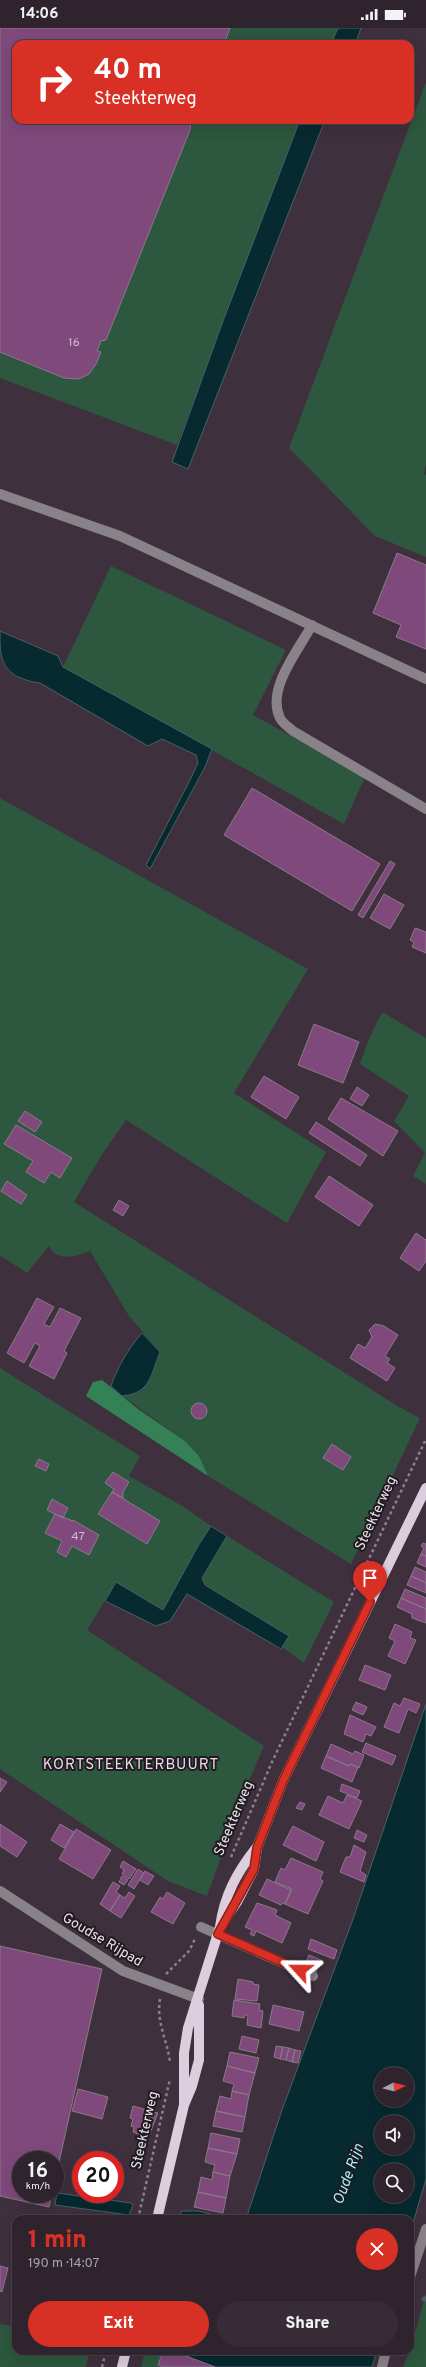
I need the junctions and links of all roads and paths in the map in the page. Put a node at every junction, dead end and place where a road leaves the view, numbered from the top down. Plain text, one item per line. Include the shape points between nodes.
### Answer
1 (0, 494) edge
2 (312, 625) junction
3 (426, 678) edge
4 (426, 809) edge
5 (426, 1439) edge
6 (426, 1488) edge
7 (230, 1860) dead end
8 (0, 1891) edge
9 (202, 1927) joint
10 (219, 1930) junction
11 (313, 1976) dead end
12 (163, 1987) junction
13 (199, 1999) junction
14 (170, 2064) dead end
15 (171, 2072) dead end
16 (184, 2105) junction
17 (139, 2215) edge
18 (159, 2215) edge
19 (426, 2229) edge
20 (414, 2265) edge
21 (105, 2355) edge
22 (125, 2355) edge
23 (385, 2355) edge
24 (102, 2367) edge
25 (122, 2367) edge
26 (382, 2367) edge

1 - 2 street via 120,536
2 - 3 street
2 - 4 street via 277,689 275,704 281,720 293,731
5 - 7 path, Steekterweg via 272,1762
6 - 10 main road via 283,1781 257,1848 254,1869
8 - 12 street, Goudse Rijpad via 123,1971
9 - 10 street
9 - 12 path via 189,1951 166,1972
10 - 11 street
10 - 13 main road
12 - 13 street, Goudse Rijpad
12 - 14 path via 158,2018
13 - 16 main road via 188,2028 184,2053
13 - 16 main road via 199,2060
15 - 17 path, Steekterweg
16 - 18 main road
19 - 20 street
21 - 24 path
22 - 25 main road
23 - 26 street

